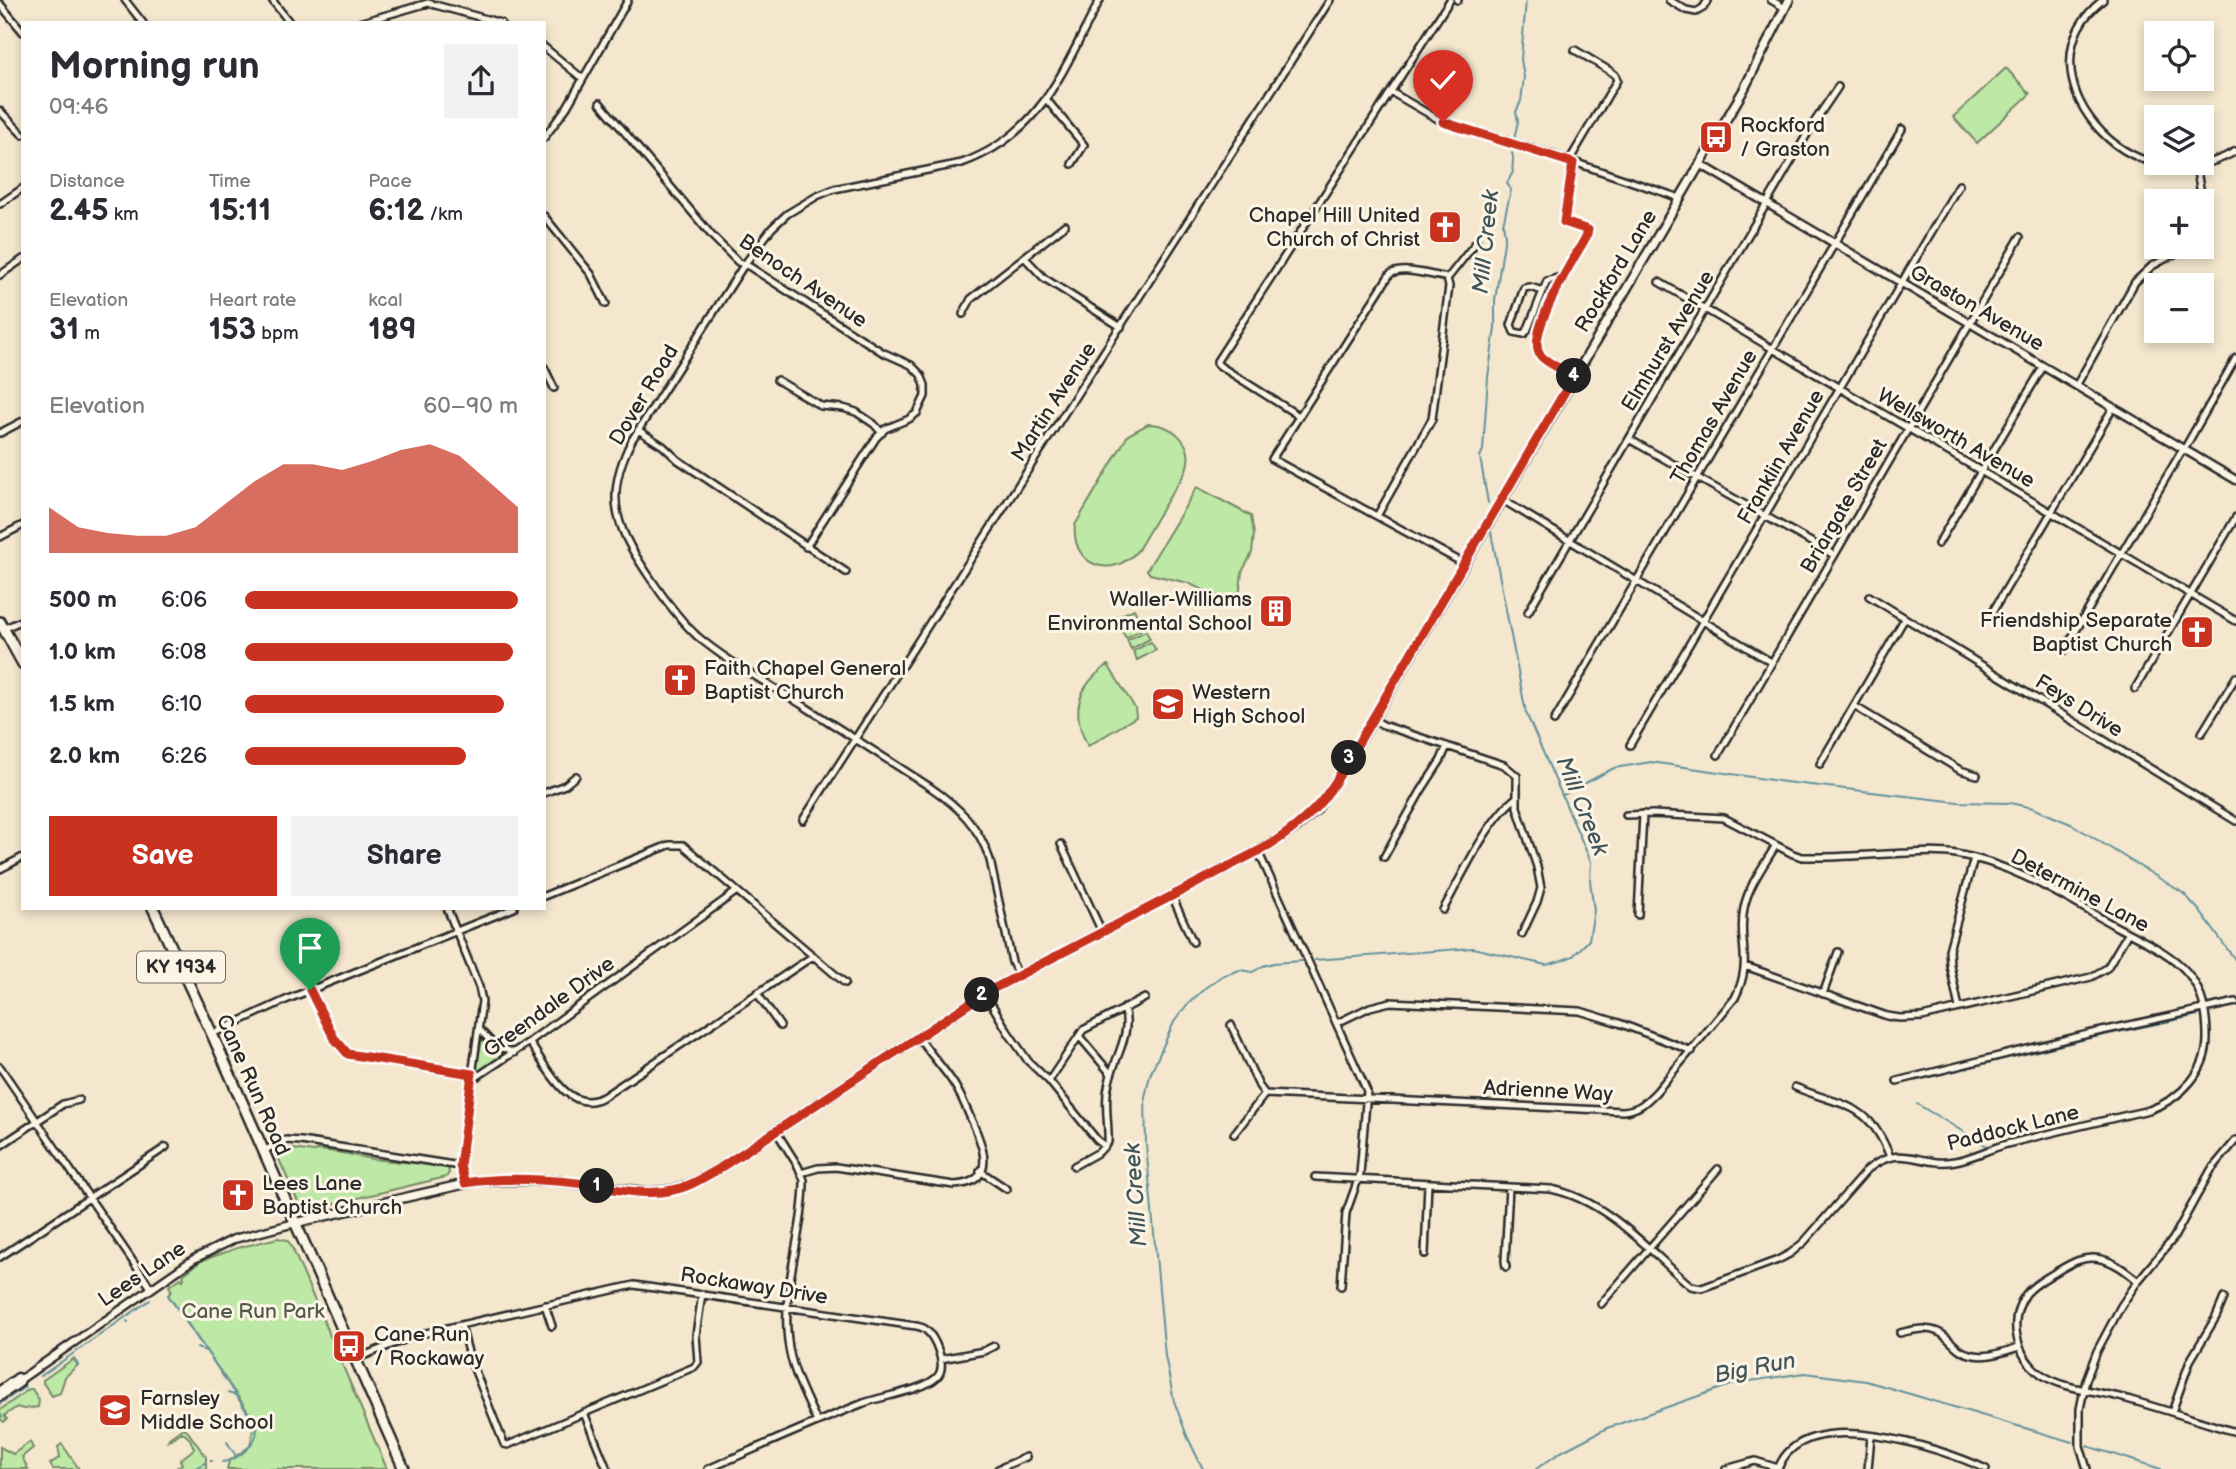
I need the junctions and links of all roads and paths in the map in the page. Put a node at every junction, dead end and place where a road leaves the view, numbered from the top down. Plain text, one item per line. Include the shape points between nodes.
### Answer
1 (125, 0) edge
2 (272, 0) edge
3 (1100, 0) edge
4 (1330, 0) edge
5 (1450, 0) edge
6 (1669, 0) edge
7 (1708, 0) edge
8 (1771, 0) edge
9 (2103, 0) edge
10 (628, 1) edge
11 (0, 4) edge
12 (1787, 4) edge
13 (141, 21) edge
14 (288, 21) edge
15 (366, 21) edge
16 (494, 21) edge
17 (21, 30) edge
18 (546, 49) edge
19 (1574, 50) dead end
20 (583, 79) junction
21 (1838, 87) dead end
22 (1391, 92) junction
23 (1046, 99) junction
24 (600, 103) dead end
25 (0, 111) edge
26 (1902, 129) dead end
27 (21, 133) edge
28 (546, 135) edge
29 (2236, 150) edge
30 (2144, 161) edge
31 (2214, 161) edge
32 (1571, 162) junction
33 (1072, 164) dead end
34 (1700, 164) junction
35 (1959, 185) dead end
36 (21, 189) edge
37 (1679, 198) junction
38 (0, 204) edge
39 (1767, 204) junction
40 (546, 218) edge
41 (1065, 225) dead end
42 (2020, 237) dead end
43 (1477, 241) dead end
44 (1834, 244) junction
45 (1024, 257) junction
46 (2165, 259) edge
47 (21, 260) edge
48 (744, 265) junction
49 (0, 275) edge
50 (1564, 276) junction
51 (1447, 279) junction
52 (1659, 282) dead end
53 (1902, 284) junction
54 (1543, 291) junction
55 (606, 303) dead end
56 (1705, 310) junction
57 (963, 314) dead end
58 (1969, 324) junction
59 (1121, 327) junction
60 (1773, 348) junction
61 (2236, 358) edge
62 (2043, 367) junction
63 (546, 371) edge
64 (1574, 376) junction
65 (777, 380) dead end
66 (2076, 386) junction
67 (554, 388) dead end
68 (1840, 388) junction
69 (2113, 408) junction
70 (1299, 416) junction
71 (21, 422) edge
72 (1908, 428) junction
73 (638, 430) junction
74 (0, 433) edge
75 (882, 433) junction
76 (1629, 439) junction
77 (2183, 449) junction
78 (1982, 471) junction
79 (1698, 477) junction
80 (2236, 480) edge
81 (1501, 499) junction
82 (2051, 512) junction
83 (1377, 516) junction
84 (1765, 517) junction
85 (2236, 517) edge
86 (21, 526) edge
87 (0, 537) edge
88 (1569, 541) junction
89 (1938, 544) dead end
90 (806, 547) junction
91 (2121, 553) junction
92 (1833, 555) junction
93 (1464, 563) junction
94 (846, 572) dead end
95 (1636, 582) junction
96 (2191, 594) junction
97 (1869, 596) dead end
98 (1993, 611) dead end
99 (1528, 612) dead end
100 (1905, 618) junction
101 (21, 621) edge
102 (2236, 621) edge
103 (1703, 622) junction
104 (1, 627) edge
105 (2064, 651) dead end
106 (21, 661) edge
107 (1771, 662) junction
108 (2236, 677) edge
109 (2135, 689) dead end
110 (1854, 706) junction
111 (1372, 719) junction
112 (1553, 721) dead end
113 (2202, 733) dead end
114 (856, 740) junction
115 (1447, 746) junction
116 (1630, 746) dead end
117 (1717, 755) dead end
118 (1820, 764) dead end
119 (1977, 775) dead end
120 (576, 776) dead end
121 (546, 792) edge
122 (1517, 797) junction
123 (1643, 814) junction
124 (1626, 815) dead end
125 (803, 820) dead end
126 (2236, 821) edge
127 (1061, 844) dead end
128 (1776, 845) junction
129 (1258, 850) junction
130 (1384, 857) dead end
131 (21, 858) edge
132 (1974, 858) junction
133 (0, 869) edge
134 (737, 891) junction
135 (546, 895) edge
136 (1172, 896) junction
137 (154, 910) edge
138 (448, 910) edge
139 (509, 910) edge
140 (1443, 910) dead end
141 (1638, 915) dead end
142 (457, 932) junction
143 (1102, 932) junction
144 (2128, 933) junction
145 (1522, 934) dead end
146 (1193, 942) dead end
147 (1838, 952) dead end
148 (813, 956) junction
149 (1745, 966) junction
150 (1018, 975) junction
151 (845, 983) dead end
152 (310, 990) junction
153 (757, 993) junction
154 (985, 993) junction
155 (1823, 994) junction
156 (1145, 998) dead end
157 (2236, 1002) edge
158 (1124, 1008) junction
159 (1959, 1008) junction
160 (2204, 1008) junction
161 (1337, 1023) junction
162 (1231, 1025) dead end
163 (780, 1026) dead end
164 (479, 1029) junction
165 (212, 1034) junction
166 (918, 1036) junction
167 (1079, 1036) junction
168 (530, 1042) junction
169 (1692, 1051) junction
170 (514, 1053) junction
171 (0, 1067) edge
172 (472, 1074) junction
173 (1111, 1074) junction
174 (1049, 1081) junction
175 (1897, 1081) dead end
176 (1795, 1087) dead end
177 (1265, 1094) junction
178 (1367, 1098) junction
179 (79, 1100) dead end
180 (37, 1121) junction
181 (776, 1130) junction
182 (1234, 1133) dead end
183 (2236, 1140) edge
184 (0, 1146) edge
185 (1105, 1146) junction
186 (166, 1147) dead end
187 (263, 1151) junction
188 (1890, 1157) junction
189 (460, 1166) junction
190 (1074, 1166) dead end
191 (1718, 1170) dead end
192 (980, 1171) junction
193 (802, 1173) junction
194 (1315, 1177) dead end
195 (1357, 1179) junction
196 (465, 1183) junction
197 (1428, 1183) junction
198 (1509, 1186) junction
199 (1007, 1189) dead end
200 (89, 1197) junction
201 (295, 1223) junction
202 (1648, 1250) junction
203 (1425, 1254) dead end
204 (0, 1257) edge
205 (1506, 1267) dead end
206 (2138, 1281) junction
207 (1341, 1286) dead end
208 (151, 1288) junction
209 (702, 1294) junction
210 (2224, 1298) dead end
211 (1601, 1304) dead end
212 (545, 1305) junction
213 (787, 1306) junction
214 (461, 1325) junction
215 (552, 1326) dead end
216 (1900, 1333) dead end
217 (994, 1346) dead end
218 (2019, 1347) junction
219 (355, 1359) junction
220 (940, 1359) junction
221 (21, 1379) junction
222 (2084, 1388) junction
223 (0, 1390) edge
224 (0, 1397) edge
225 (2172, 1412) junction
226 (584, 1413) junction
227 (817, 1422) junction
228 (2236, 1432) edge
229 (1871, 1436) junction
230 (1026, 1457) dead end
231 (1778, 1468) edge
232 (404, 1469) edge
233 (607, 1469) edge
234 (708, 1469) edge
235 (998, 1469) edge
236 (1726, 1469) edge
237 (1868, 1469) edge
238 (1986, 1469) edge
239 (2087, 1469) edge

1 - 13 street
2 - 14 street
3 - 23 street, Dover Road
4 - 59 street, Martin Avenue
5 - 22 street
6 - 7 street via 1691,12 1700,11
8 - 12 street
9 - 30 street via 2082,21 2073,44 2074,81 2085,110 2106,137
10 - 20 street
11 - 17 street
12 - 34 main road, Rockford Lane
15 - 16 street via 428,3
18 - 20 street
19 - 32 street via 1617,80
20 - 28 street
21 - 39 street, Elmhurst Avenue
22 - 32 street via 1443,122
22 - 70 street via 1217,361
23 - 33 street via 1084,145
23 - 48 street, Dover Road via 1024,126 978,157 848,185 808,201 772,228
24 - 48 street, Benoch Avenue via 692,213
25 - 27 street
26 - 44 street, Thomas Avenue
29 - 31 street
32 - 37 street
32 - 50 street via 1564,222 1588,230
34 - 37 main road, Rockford Lane
34 - 39 street, Graston Avenue
35 - 53 street, Franklin Avenue
36 - 38 street
37 - 64 main road, Rockford Lane
39 - 44 street, Graston Avenue
39 - 56 street, Elmhurst Avenue
40 - 55 street via 591,274
41 - 45 street
42 - 58 street, Briargate Street
43 - 51 street
44 - 53 street, Graston Avenue
44 - 60 street, Thomas Avenue
45 - 57 street via 971,299
45 - 59 street via 1044,278
46 - 66 street via 2135,282
47 - 49 street
48 - 73 street, Dover Road
48 - 75 street, Benoch Avenue via 916,369 925,385 921,407 913,417
50 - 54 street via 1547,281
50 - 64 street via 1552,297 1537,347 1540,356
51 - 70 street via 1397,271 1390,274
51 - 83 street via 1432,419
52 - 56 street, Wellsworth Avenue
53 - 58 street, Graston Avenue
53 - 68 street, Franklin Avenue
54 - 54 street via 1527,331 1514,332 1511,324 1524,288
56 - 60 street, Wellsworth Avenue
56 - 76 street, Elmhurst Avenue
58 - 62 street, Graston Avenue
58 - 72 street, Briargate Street
59 - 114 street, Martin Avenue
60 - 68 street, Wellsworth Avenue
60 - 79 street, Thomas Avenue
61 - 77 street
62 - 66 street, Graston Avenue
62 - 78 street
63 - 67 street
64 - 81 main road, Rockford Lane
65 - 75 street via 821,406 856,412
66 - 69 street, Graston Avenue
68 - 72 street, Wellsworth Avenue
68 - 84 street, Franklin Avenue
69 - 77 street, Graston Avenue
69 - 82 street
70 - 83 street via 1272,459
71 - 74 street
72 - 78 street, Wellsworth Avenue
72 - 92 street, Briargate Street
73 - 90 street
73 - 114 street, Dover Road via 621,464 617,511 627,543 660,592 708,644
75 - 90 street
76 - 79 street
76 - 88 street, Elmhurst Avenue
77 - 80 street, Graston Avenue
77 - 91 street
78 - 82 street, Wellsworth Avenue
78 - 89 street
79 - 84 street
79 - 95 street, Thomas Avenue
81 - 88 street
81 - 93 main road, Rockford Lane
82 - 91 street, Wellsworth Avenue
82 - 98 street
83 - 93 street
84 - 92 street
84 - 103 street, Franklin Avenue
85 - 96 street
86 - 87 street
88 - 95 street
88 - 99 street, Elmhurst Avenue
90 - 94 street
91 - 96 street, Wellsworth Avenue
91 - 105 street
92 - 107 street, Briargate Street
93 - 111 main road, Rockford Lane
95 - 103 street
95 - 112 street, Thomas Avenue
96 - 102 street, Wellsworth Avenue
96 - 109 street
97 - 100 street, Feys Drive
100 - 110 street
100 - 126 street, Feys Drive
101 - 104 street
103 - 107 street
103 - 116 street, Franklin Avenue
104 - 106 highway
107 - 117 street, Briargate Street
108 - 113 street
110 - 118 street
110 - 119 street via 1960,770
111 - 115 street
111 - 129 main road, Rockford Lane via 1316,810
114 - 125 street, Martin Avenue
114 - 150 street, Dover Road via 952,803 976,829 990,860
115 - 122 street via 1514,772
115 - 130 street
120 - 121 street
122 - 140 street via 1491,827
122 - 145 street via 1541,888
123 - 124 street, Determine Lane
123 - 128 street, Determine Lane via 1724,818
123 - 141 street
127 - 143 street
128 - 132 street, Determine Lane via 1802,857 1942,852
128 - 149 street, Adrienne Way via 1744,907
129 - 136 main road, Rockford Lane
129 - 161 street
131 - 133 street
132 - 144 street, Determine Lane via 2030,879
132 - 159 street via 1950,950
134 - 135 street via 688,848 675,844
134 - 148 street
134 - 168 street, Greendale Drive
136 - 143 main road, Rockford Lane
136 - 146 street
137 - 165 highway, Cane Run Road / KY 1934
138 - 142 street
139 - 142 street
142 - 152 street
142 - 164 street via 479,986
143 - 150 main road, Rockford Lane
144 - 159 street via 2113,961 2098,974
144 - 160 street, Determine Lane via 2185,969
147 - 155 street
148 - 151 street
148 - 153 street
149 - 155 street
149 - 169 street, Adrienne Way via 1735,999
150 - 154 main road, Rockford Lane
152 - 165 street
152 - 172 street, Greendale Drive via 334,1038 348,1054
153 - 163 street
153 - 168 street via 592,1102 577,1100 565,1091
154 - 166 main road, Rockford Lane
154 - 174 street via 1028,1061
155 - 159 street via 1900,1018
156 - 158 street
157 - 160 street
158 - 167 street via 1085,1028
158 - 173 street via 1124,1035
160 - 175 street
160 - 188 street, Paddock Lane via 2207,1044 2198,1069 2183,1091 2162,1106 2007,1144 1954,1162
161 - 169 street via 1390,1002 1580,1011
161 - 178 street
162 - 177 street
164 - 170 street via 494,1045
164 - 172 street
165 - 187 highway, Cane Run Road / KY 1934
166 - 181 main road, Rockford Lane
166 - 192 street via 957,1089 982,1142 985,1159
167 - 173 street
167 - 174 street
168 - 170 street, Greendale Drive
169 - 178 street, Adrienne Way via 1648,1101 1630,1111
170 - 172 street, Greendale Drive via 482,1075
171 - 180 street
172 - 189 street
173 - 185 street
174 - 185 street
176 - 188 street via 1864,1114
177 - 178 street, Adrienne Way
177 - 182 street
178 - 195 street
179 - 180 street via 63,1104
180 - 184 street
180 - 200 street
181 - 193 street
181 - 196 main road, Rockford Lane via 703,1178 674,1190 648,1192 528,1179
183 - 206 street via 2211,1170 2174,1239
185 - 190 street
186 - 200 street
187 - 189 street via 286,1140 301,1141
187 - 201 highway, Cane Run Road / KY 1934
188 - 202 street via 1867,1170 1798,1248 1708,1287 1697,1288 1685,1281
189 - 196 street
191 - 202 street
192 - 193 street via 968,1182 954,1185 836,1167
192 - 199 street
193 - 213 street
194 - 195 street
195 - 197 street
195 - 207 street via 1346,1213
196 - 201 main road, Rockford Lane
197 - 198 street
197 - 203 street
198 - 202 street via 1551,1189 1578,1197 1610,1216
198 - 205 street
200 - 204 street
200 - 208 street
201 - 208 street, Lees Lane via 234,1239
201 - 219 highway, Cane Run Road / KY 1934
202 - 211 street
206 - 218 street via 2102,1259 2071,1263 2038,1283 2022,1300 2016,1318
206 - 222 street via 2108,1329
208 - 221 street, Lees Lane
209 - 212 street, Rockaway Drive via 634,1285
209 - 213 street, Rockaway Drive
209 - 226 street via 696,1335 698,1362
210 - 225 street via 2190,1361
212 - 214 street, Rockaway Drive
212 - 215 street
213 - 220 street, Rockaway Drive via 921,1327 932,1338
213 - 227 street via 790,1357
214 - 219 street, Rockaway Drive via 400,1340
214 - 226 street via 506,1445
216 - 218 street via 1930,1328 1961,1351 1976,1355
217 - 220 street
218 - 222 street via 2044,1376
219 - 232 highway, Cane Run Road / KY 1934
220 - 227 street via 941,1372 933,1380
221 - 223 street, Lees Lane
221 - 224 street, Lees Lane
222 - 225 street
222 - 239 street via 2080,1446
225 - 228 street
226 - 233 street
227 - 234 street
229 - 231 street via 1811,1438 1788,1452
229 - 237 street
229 - 238 street via 1947,1453
230 - 235 street
231 - 236 street via 1755,1461

